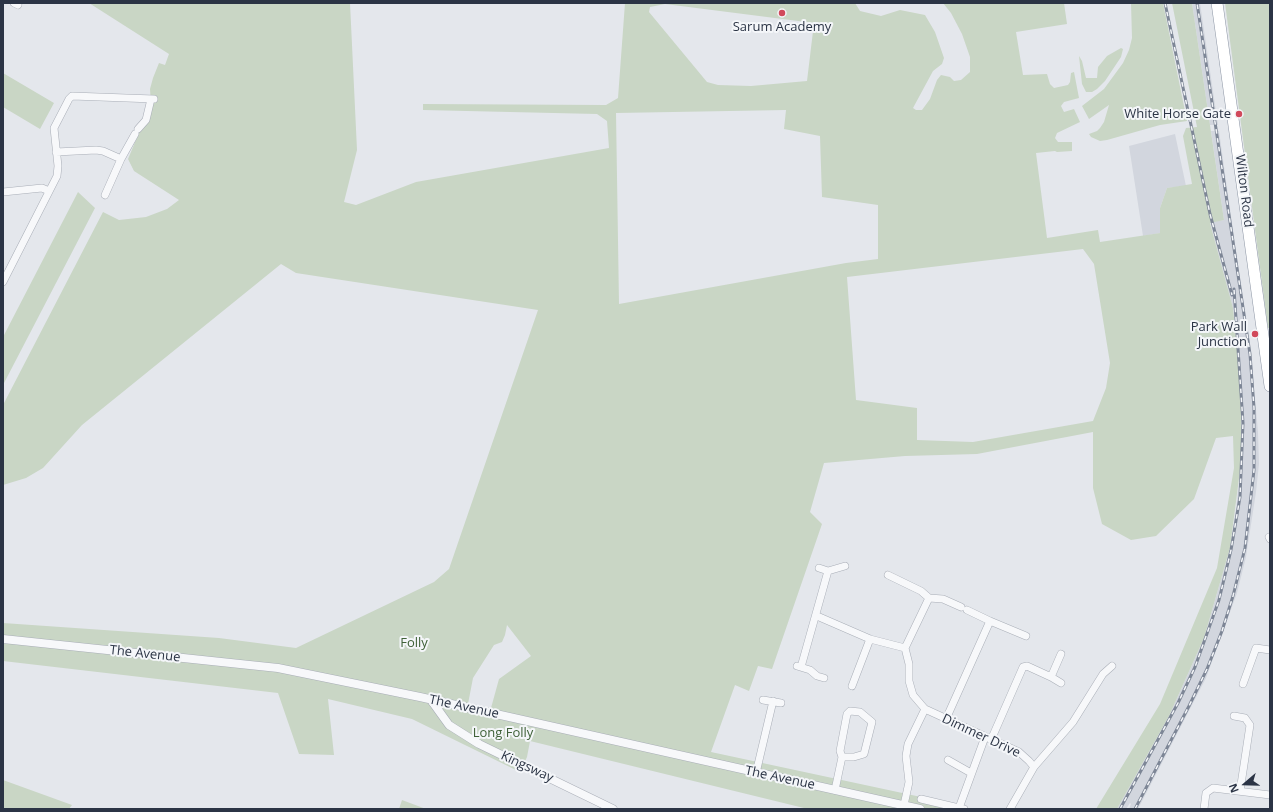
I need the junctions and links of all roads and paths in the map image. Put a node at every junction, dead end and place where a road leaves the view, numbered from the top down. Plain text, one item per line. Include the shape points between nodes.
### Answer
1 (1217, 3) edge
2 (56, 152) junction
3 (121, 159) junction
4 (49, 191) junction
5 (3, 192) edge
6 (105, 195) dead end
7 (3, 282) edge
8 (1269, 383) edge
9 (845, 566) dead end
10 (819, 568) dead end
11 (828, 571) junction
12 (888, 575) dead end
13 (929, 598) junction
14 (817, 616) junction
15 (990, 621) junction
16 (1026, 636) dead end
17 (3, 639) edge
18 (870, 639) junction
19 (905, 648) junction
20 (1270, 650) edge
21 (1061, 654) dead end
22 (1112, 666) dead end
23 (1051, 677) junction
24 (824, 678) dead end
25 (1062, 683) dead end
26 (1242, 684) dead end
27 (852, 686) dead end
28 (431, 700) junction
29 (763, 700) dead end
30 (773, 702) junction
31 (781, 703) dead end
32 (925, 709) junction
33 (1234, 716) dead end
34 (946, 719) junction
35 (988, 738) junction
36 (842, 757) junction
37 (948, 760) dead end
38 (1034, 767) junction
39 (756, 773) junction
40 (971, 773) junction
41 (835, 790) junction
42 (1240, 791) junction
43 (1270, 795) edge
44 (921, 799) dead end
45 (904, 805) junction
46 (962, 808) edge
47 (613, 809) edge
48 (920, 809) edge
49 (1010, 809) edge
50 (1204, 809) edge

1 - 8 highway, Wilton Road
2 - 3 street via 103,150
2 - 3 street via 54,128 72,96 152,99 146,120 136,131
2 - 4 street via 57,176
3 - 6 street
4 - 5 street via 42,188
4 - 7 street
9 - 11 street
10 - 11 street
11 - 14 street
12 - 13 street via 921,591
13 - 15 street via 943,599
13 - 19 street
14 - 18 street
14 - 24 street via 799,667
15 - 16 street
15 - 34 street
17 - 28 street, The Avenue via 278,668
18 - 19 street
18 - 27 street
19 - 32 street via 910,688
20 - 26 street via 1256,648
21 - 23 street
22 - 38 street via 1103,674 1073,722
23 - 25 street
23 - 35 street via 1023,666
28 - 39 street, The Avenue
28 - 47 street, Kingsway via 449,725 478,744
29 - 30 street
30 - 31 street
30 - 39 street
32 - 34 street, Dimmer Drive
32 - 45 street via 908,744 906,756 909,782
33 - 42 street via 1245,718 1250,725
34 - 35 street, Dimmer Drive
35 - 38 street, Dimmer Drive via 1019,752
35 - 40 street
36 - 36 street via 864,754 872,722 860,712 850,711 847,714 840,751
36 - 41 street
37 - 40 street
38 - 49 street
39 - 41 street, The Avenue
40 - 46 street
41 - 45 street, The Avenue
42 - 43 street
42 - 50 street via 1213,788 1206,793
44 - 46 street
45 - 48 street, The Avenue

